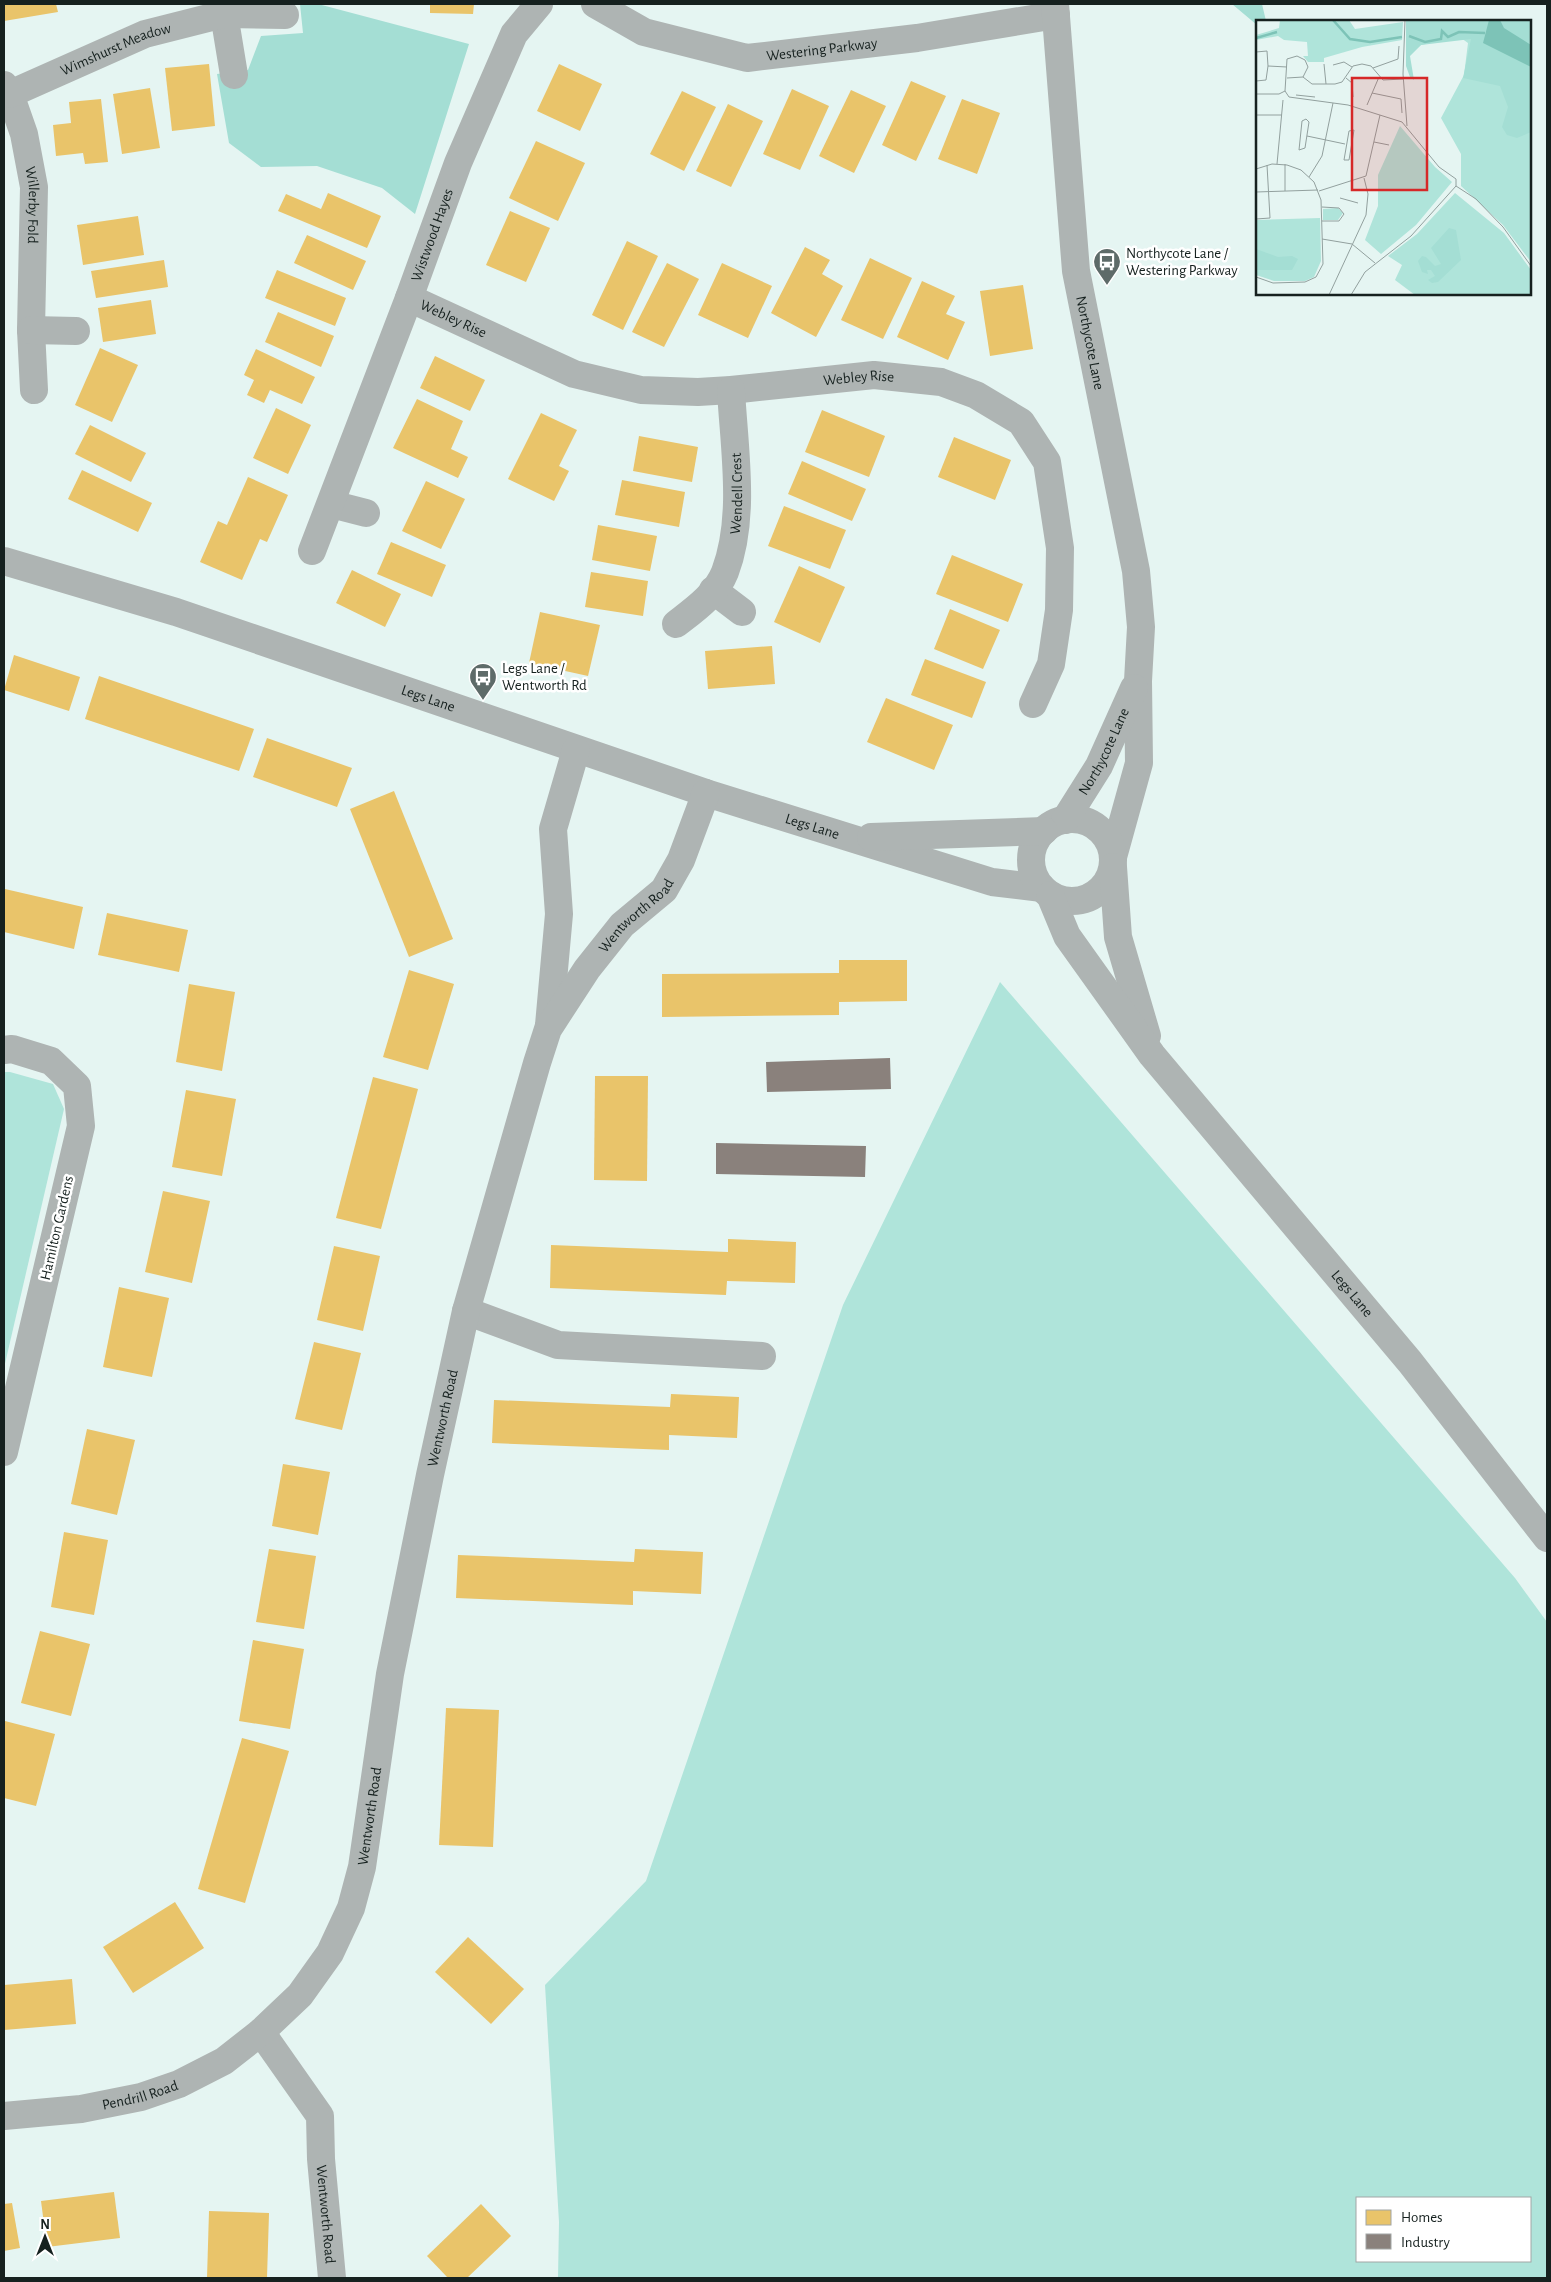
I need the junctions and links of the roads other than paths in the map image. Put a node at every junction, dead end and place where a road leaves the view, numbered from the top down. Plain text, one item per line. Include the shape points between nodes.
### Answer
1 (539, 4) edge
2 (595, 4) edge
3 (1056, 9) edge
4 (224, 14) junction
5 (284, 15) dead end
6 (234, 75) dead end
7 (7, 90) edge
8 (409, 298) junction
9 (31, 330) junction
10 (76, 331) dead end
11 (34, 390) dead end
12 (731, 390) junction
13 (331, 504) junction
14 (366, 513) dead end
15 (312, 551) dead end
16 (4, 560) edge
17 (713, 590) junction
18 (742, 612) dead end
19 (676, 624) dead end
20 (1138, 681) junction
21 (1034, 704) dead end
22 (576, 750) junction
23 (706, 793) junction
24 (1055, 825) junction
25 (852, 838) junction
26 (1113, 862) junction
27 (1046, 892) junction
28 (548, 1029) junction
29 (4, 1050) edge
30 (1152, 1055) junction
31 (466, 1312) junction
32 (762, 1356) dead end
33 (4, 1452) edge
34 (1547, 1538) edge
35 (261, 2032) junction
36 (4, 2116) edge
37 (332, 2278) edge

1 - 8 street, Wistwood Hayes via 514,34 458,162
2 - 3 street, Westering Parkway via 644,32 747,58 917,38
3 - 20 street, Northycote Lane via 1076,271 1136,571 1141,628
4 - 5 street, Wimshurst Meadow
4 - 6 street
4 - 7 street, Wimshurst Meadow via 145,34
7 - 9 street, Willerby Fold via 24,134 34,187
8 - 12 street, Webley Rise via 574,374 641,390
8 - 13 street, Wistwood Hayes
9 - 10 street
9 - 11 street, Willerby Fold
12 - 17 street, Wendell Crest via 738,518 725,573
12 - 21 street, Webley Rise via 865,376 941,382 976,395 1021,422 1047,462 1060,548 1059,610 1051,664
13 - 14 street
13 - 15 street, Wistwood Hayes
16 - 22 street, Legs Lane via 176,612
17 - 18 street
17 - 19 street, Wendell Crest via 701,606
20 - 24 street, Northycote Lane via 1099,766
20 - 26 street, Northycote Lane via 1139,763
22 - 23 street, Legs Lane
22 - 28 street, Wentworth Road via 553,829 559,914
23 - 25 street, Legs Lane
23 - 28 street, Wentworth Road via 681,860 664,890 622,925 587,968
24 - 25 street, Legs Lane
24 - 26 street via 1082,820 1097,828 1108,840
24 - 27 street via 1035,843 1031,859 1034,875
25 - 27 street, Legs Lane via 992,882
26 - 27 street via 1108,880 1089,898 1062,900
26 - 30 street, Legs Lane via 1118,937
27 - 30 street, Legs Lane via 1067,936
28 - 31 street, Wentworth Road
29 - 33 street, Hamilton Gardens via 12,1049 51,1060 77,1086 81,1126
30 - 34 street, Legs Lane via 1410,1362
31 - 32 street via 558,1345
31 - 35 street, Wentworth Road via 390,1674 362,1867 351,1908 330,1953 300,1995
35 - 36 street, Pendrill Road via 224,2061 179,2084 141,2097 81,2109
35 - 37 street, Wentworth Road via 320,2116

